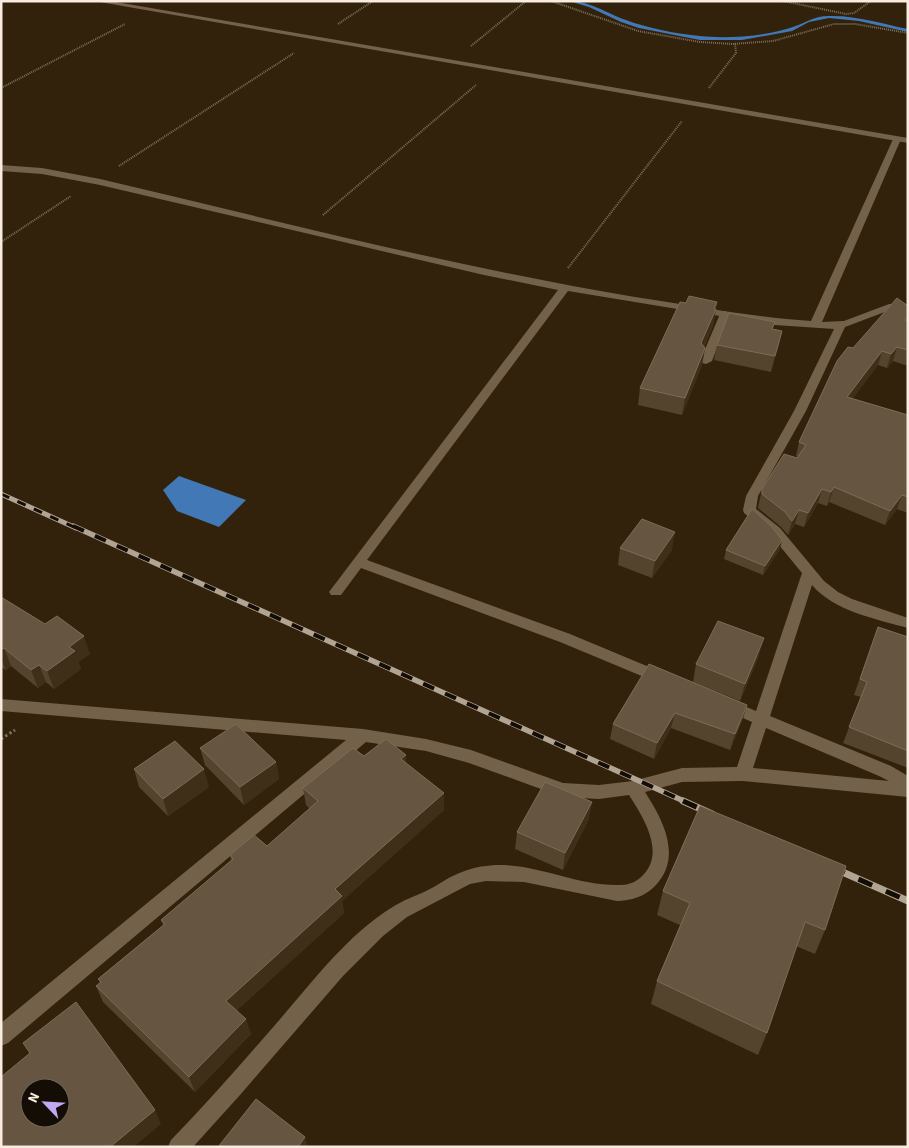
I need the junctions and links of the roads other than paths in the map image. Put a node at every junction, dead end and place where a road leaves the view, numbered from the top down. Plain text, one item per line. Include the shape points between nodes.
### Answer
1 (97, 1) edge
2 (897, 139) junction
3 (908, 141) edge
4 (1, 168) edge
5 (559, 287) junction
6 (908, 307) edge
7 (725, 314) junction
8 (815, 325) junction
9 (841, 325) junction
10 (706, 361) edge
11 (358, 562) junction
12 (809, 572) junction
13 (336, 592) dead end
14 (908, 623) edge
15 (672, 682) edge
16 (716, 700) edge
17 (1, 705) edge
18 (761, 718) junction
19 (363, 735) junction
20 (743, 774) junction
21 (908, 784) edge
22 (633, 788) junction
23 (908, 790) edge
24 (1, 1036) edge
25 (178, 1147) edge

1 - 2 street
2 - 3 street
2 - 8 street
4 - 5 street via 42,171 95,181
5 - 7 street
5 - 11 street
6 - 9 street via 889,307
7 - 8 street
7 - 10 street
8 - 9 street
9 - 12 street via 824,364 752,496 749,508 775,531
11 - 13 street
11 - 15 street via 565,638
12 - 14 street via 833,596
12 - 18 street
16 - 18 street
17 - 19 street
18 - 20 street
18 - 21 street
19 - 22 street via 462,754 564,790 599,792
19 - 24 street
20 - 22 street via 682,775
20 - 23 street
22 - 25 street via 658,833 661,863 650,881 638,890 618,893 526,875 490,874 468,877 392,916 326,979 218,1107

